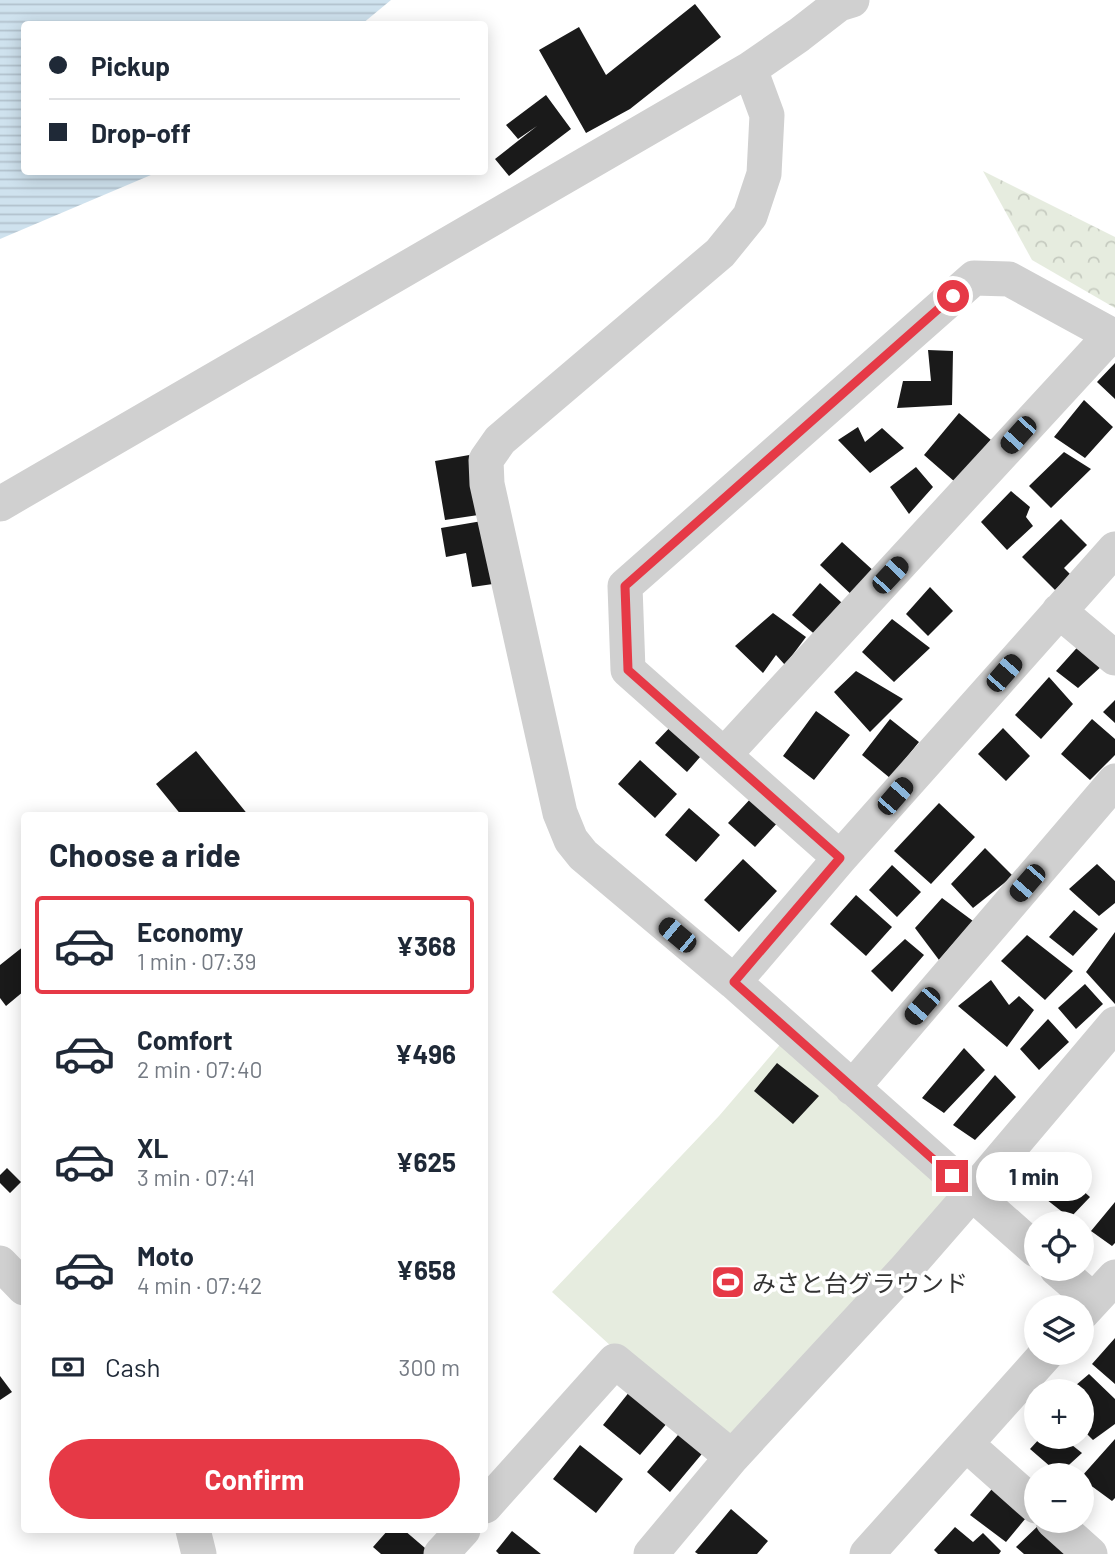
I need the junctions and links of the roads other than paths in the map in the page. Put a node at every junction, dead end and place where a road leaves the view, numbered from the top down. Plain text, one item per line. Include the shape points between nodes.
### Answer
1 (842, 1) edge
2 (750, 69) junction
3 (1113, 336) edge
4 (0, 504) edge
5 (1115, 549) edge
6 (1059, 611) junction
7 (1115, 658) edge
8 (724, 755) junction
9 (1115, 781) edge
10 (840, 858) junction
11 (734, 982) junction
12 (1115, 1024) edge
13 (852, 1088) junction
14 (972, 1193) junction
15 (1024, 1239) edge
16 (0, 1264) edge
17 (1074, 1281) edge
18 (21, 1285) edge
19 (1096, 1297) edge
20 (1036, 1365) edge
21 (966, 1444) junction
22 (732, 1457) junction
23 (1024, 1495) edge
24 (488, 1503) edge
25 (194, 1533) edge
26 (460, 1533) edge
27 (1066, 1533) edge
28 (1088, 1553) edge
29 (199, 1554) edge
30 (442, 1554) edge
31 (651, 1554) edge
32 (867, 1554) edge

1 - 2 street
2 - 4 street
2 - 11 street via 767,115 764,174 750,216 720,253 500,440 486,460 487,484 560,813 571,840
3 - 8 street
3 - 8 street via 1009,279 974,278 625,586 628,670
5 - 6 street
6 - 7 street
6 - 10 street
8 - 10 street
9 - 13 street
10 - 11 street
11 - 13 street
12 - 14 street
13 - 14 street
14 - 15 street
14 - 22 street
16 - 18 street
17 - 19 street
20 - 21 street
21 - 23 street
21 - 32 street
22 - 24 street via 615,1361
22 - 31 street
25 - 29 street
26 - 30 street
27 - 28 street

